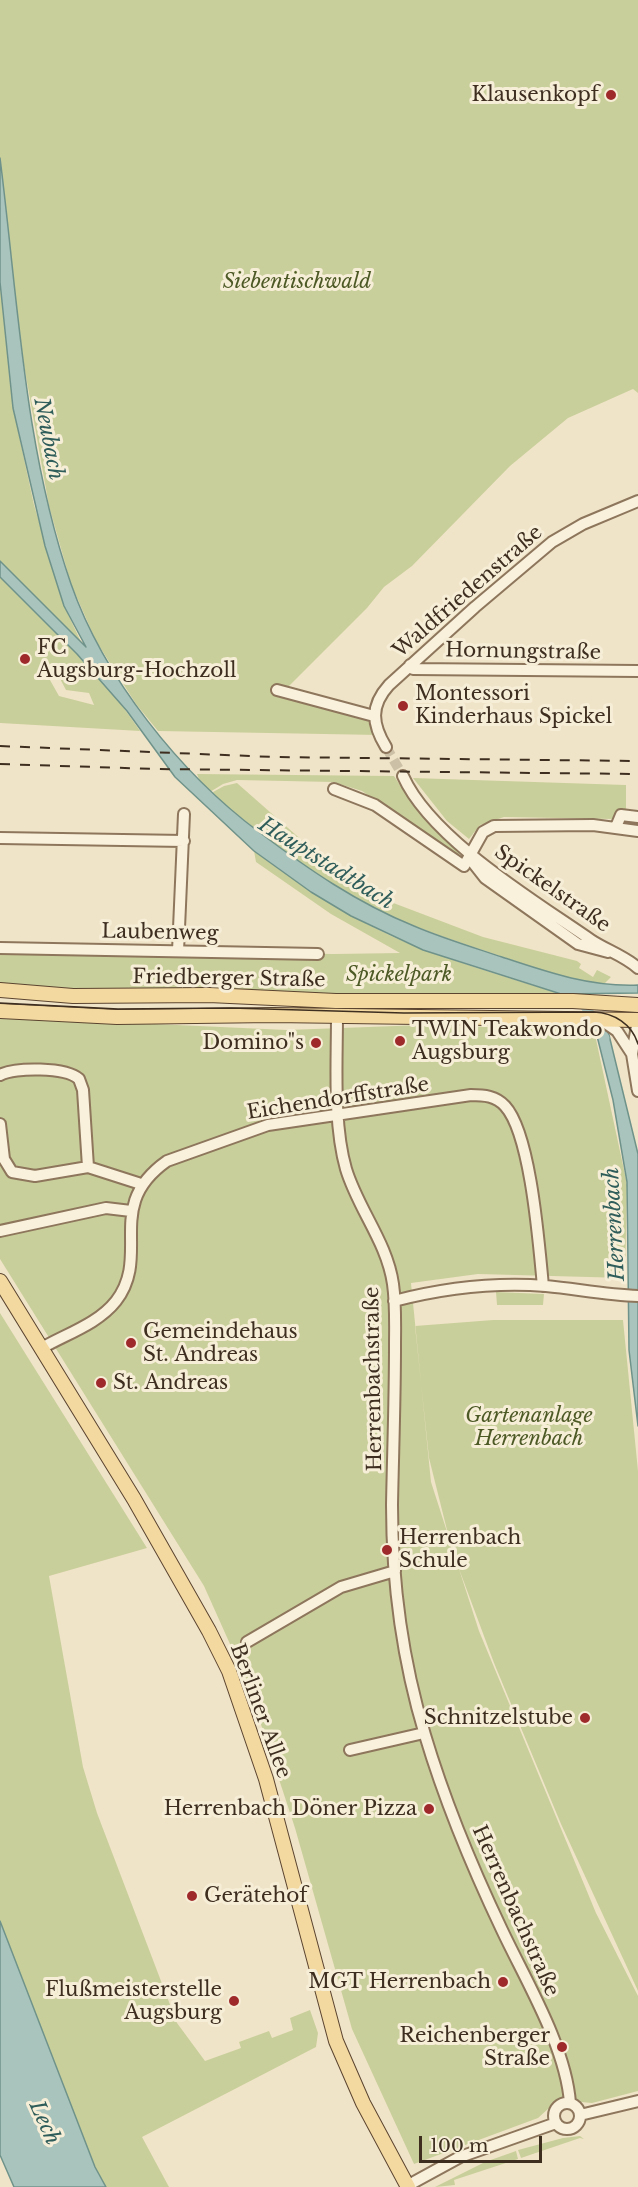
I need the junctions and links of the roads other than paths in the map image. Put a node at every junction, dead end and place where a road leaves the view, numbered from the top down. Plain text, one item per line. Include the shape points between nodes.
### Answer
1 (638, 501) edge
2 (410, 665) junction
3 (638, 671) edge
4 (277, 690) dead end
5 (374, 716) junction
6 (386, 747) tunnel mouth
7 (403, 777) tunnel mouth
8 (334, 789) dead end
9 (184, 813) dead end
10 (638, 817) edge
11 (616, 827) junction
12 (638, 831) edge
13 (0, 838) edge
14 (184, 841) junction
15 (471, 854) junction
16 (464, 866) junction
17 (478, 872) junction
18 (0, 948) edge
19 (178, 951) junction
20 (613, 952) junction
21 (318, 954) dead end
22 (636, 964) edge
23 (0, 990) edge
24 (638, 1005) edge
25 (0, 1011) edge
26 (338, 1016) junction
27 (638, 1020) edge
28 (607, 1021) junction
29 (632, 1054) junction
30 (0, 1075) edge
31 (638, 1091) edge
32 (340, 1114) junction
33 (0, 1124) edge
34 (88, 1167) junction
35 (141, 1184) junction
36 (131, 1211) junction
37 (0, 1231) edge
38 (0, 1281) edge
39 (543, 1286) junction
40 (633, 1296) edge
41 (394, 1301) junction
42 (42, 1348) junction
43 (395, 1570) junction
44 (246, 1642) dead end
45 (424, 1733) junction
46 (350, 1750) dead end
47 (638, 2101) edge
48 (570, 2103) junction
49 (580, 2115) junction
50 (556, 2123) junction
51 (407, 2186) edge

1 - 2 street, Waldfriedenstraße via 552,542
2 - 3 street, Hornungstraße via 413,669
2 - 5 street, Waldfriedenstraße via 383,692
4 - 5 street
5 - 6 street
7 - 15 street, Spickelstraße via 425,810
8 - 16 street, Spickelstraße via 375,805
9 - 14 street
10 - 11 street via 621,815
11 - 12 street
11 - 15 street via 494,826 483,832
13 - 14 street
14 - 19 street
15 - 16 street, Spickelstraße
15 - 17 street, Spickelstraße
15 - 20 street, Spickelstraße
16 - 17 street, Spickelstraße
17 - 20 street, Spickelstraße via 578,945
18 - 19 street, Laubenweg
19 - 21 street, Laubenweg
20 - 22 street, Spickelstraße
23 - 24 main road, Friedberger Straße via 73,996 209,995
25 - 26 main road, Friedberger Straße via 117,1017
26 - 28 main road, Friedberger Straße via 578,1017
26 - 32 street, Herrenbachstraße
27 - 28 main road, Friedberger Straße
27 - 29 street
28 - 29 street
29 - 31 street
30 - 34 street via 39,1070 70,1073 79,1079
32 - 35 street, Eichendorffstraße via 268,1125 202,1146 166,1161
32 - 39 street, Eichendorffstraße via 471,1095 502,1103 513,1116 519,1134
32 - 41 street, Herrenbachstraße via 346,1169 387,1261
33 - 34 street via 4,1159 12,1172 35,1176
34 - 35 street
35 - 36 street, Eichendorffstraße
36 - 37 street via 106,1208
36 - 42 street, Eichendorffstraße via 129,1273 117,1300 91,1322
38 - 42 main road, Berliner Allee
39 - 40 street
39 - 41 street via 464,1286
41 - 43 street, Herrenbachstraße
42 - 51 main road, Berliner Allee via 172,1565 229,1671 266,1779 336,2041 363,2103
43 - 44 street via 341,1587
43 - 45 street, Herrenbachstraße via 407,1663
45 - 46 street
45 - 48 street, Herrenbachstraße via 472,1864 547,2025
47 - 49 street
48 - 49 street
48 - 50 street via 557,2108
49 - 50 street via 576,2125 569,2129
50 - 51 street via 460,2157

